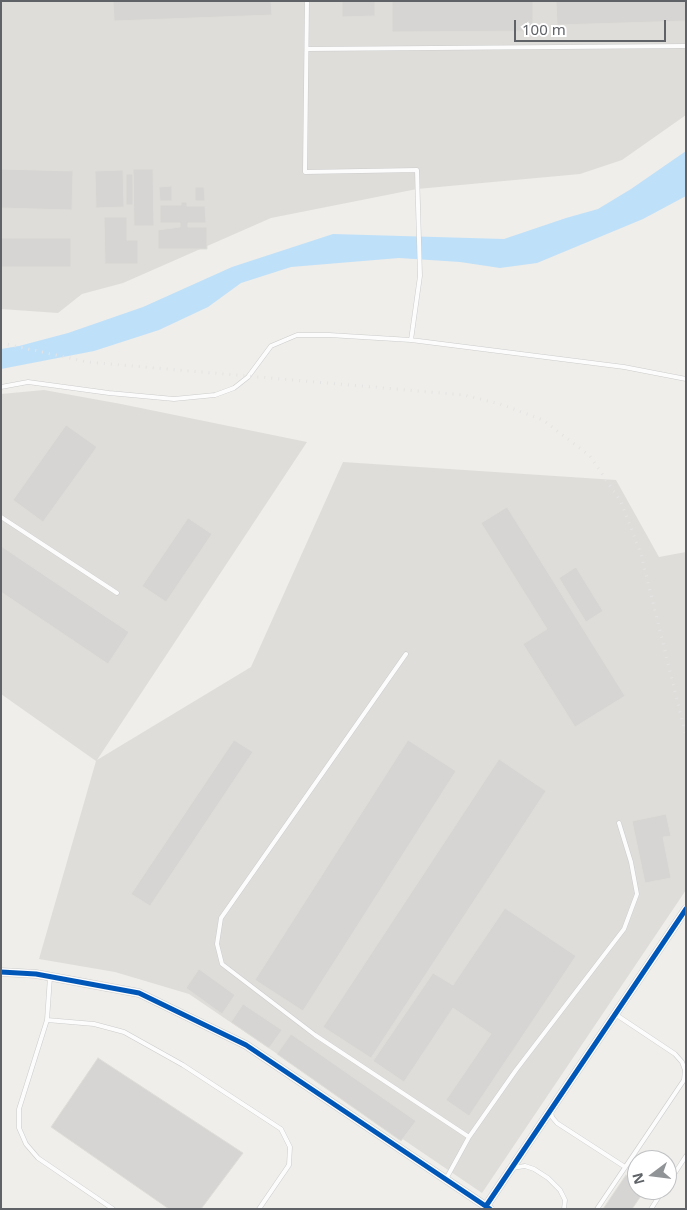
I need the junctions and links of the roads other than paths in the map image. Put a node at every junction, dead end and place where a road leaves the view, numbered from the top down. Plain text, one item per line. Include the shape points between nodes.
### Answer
1 (307, 1) edge
2 (686, 46) edge
3 (307, 49) junction
4 (410, 340) junction
5 (686, 378) edge
6 (1, 387) edge
7 (1, 517) edge
8 (117, 593) dead end
9 (406, 654) dead end
10 (619, 823) dead end
11 (686, 909) edge
12 (1, 972) edge
13 (50, 976) junction
14 (615, 1014) junction
15 (47, 1020) junction
16 (552, 1109) junction
17 (469, 1137) junction
18 (686, 1156) edge
19 (625, 1167) junction
20 (512, 1168) junction
21 (677, 1170) edge
22 (446, 1179) junction
23 (488, 1208) edge
24 (113, 1209) edge
25 (259, 1209) edge
26 (564, 1209) edge
27 (597, 1209) edge

1 - 3 lane
2 - 3 lane
3 - 4 lane via 305,172 417,170 420,276
4 - 5 lane
4 - 6 lane via 298,335 272,346 248,377 234,388 215,394 174,398 28,382
7 - 8 lane
9 - 17 lane via 221,918 217,944 222,964 315,1035
10 - 17 lane via 637,894 624,929
11 - 14 street
12 - 13 street
13 - 15 lane
13 - 22 street via 139,993 246,1045
14 - 16 street
14 - 19 lane via 675,1054 685,1070 684,1080
15 - 24 lane via 19,1109 19,1128 26,1144 38,1158
15 - 25 lane via 94,1024 124,1032 281,1129 290,1147 289,1165
16 - 19 lane via 552,1117 557,1123
16 - 20 street
17 - 22 lane
18 - 21 lane
19 - 27 lane
20 - 23 street
20 - 26 lane via 525,1166 548,1178 560,1190
22 - 23 street

